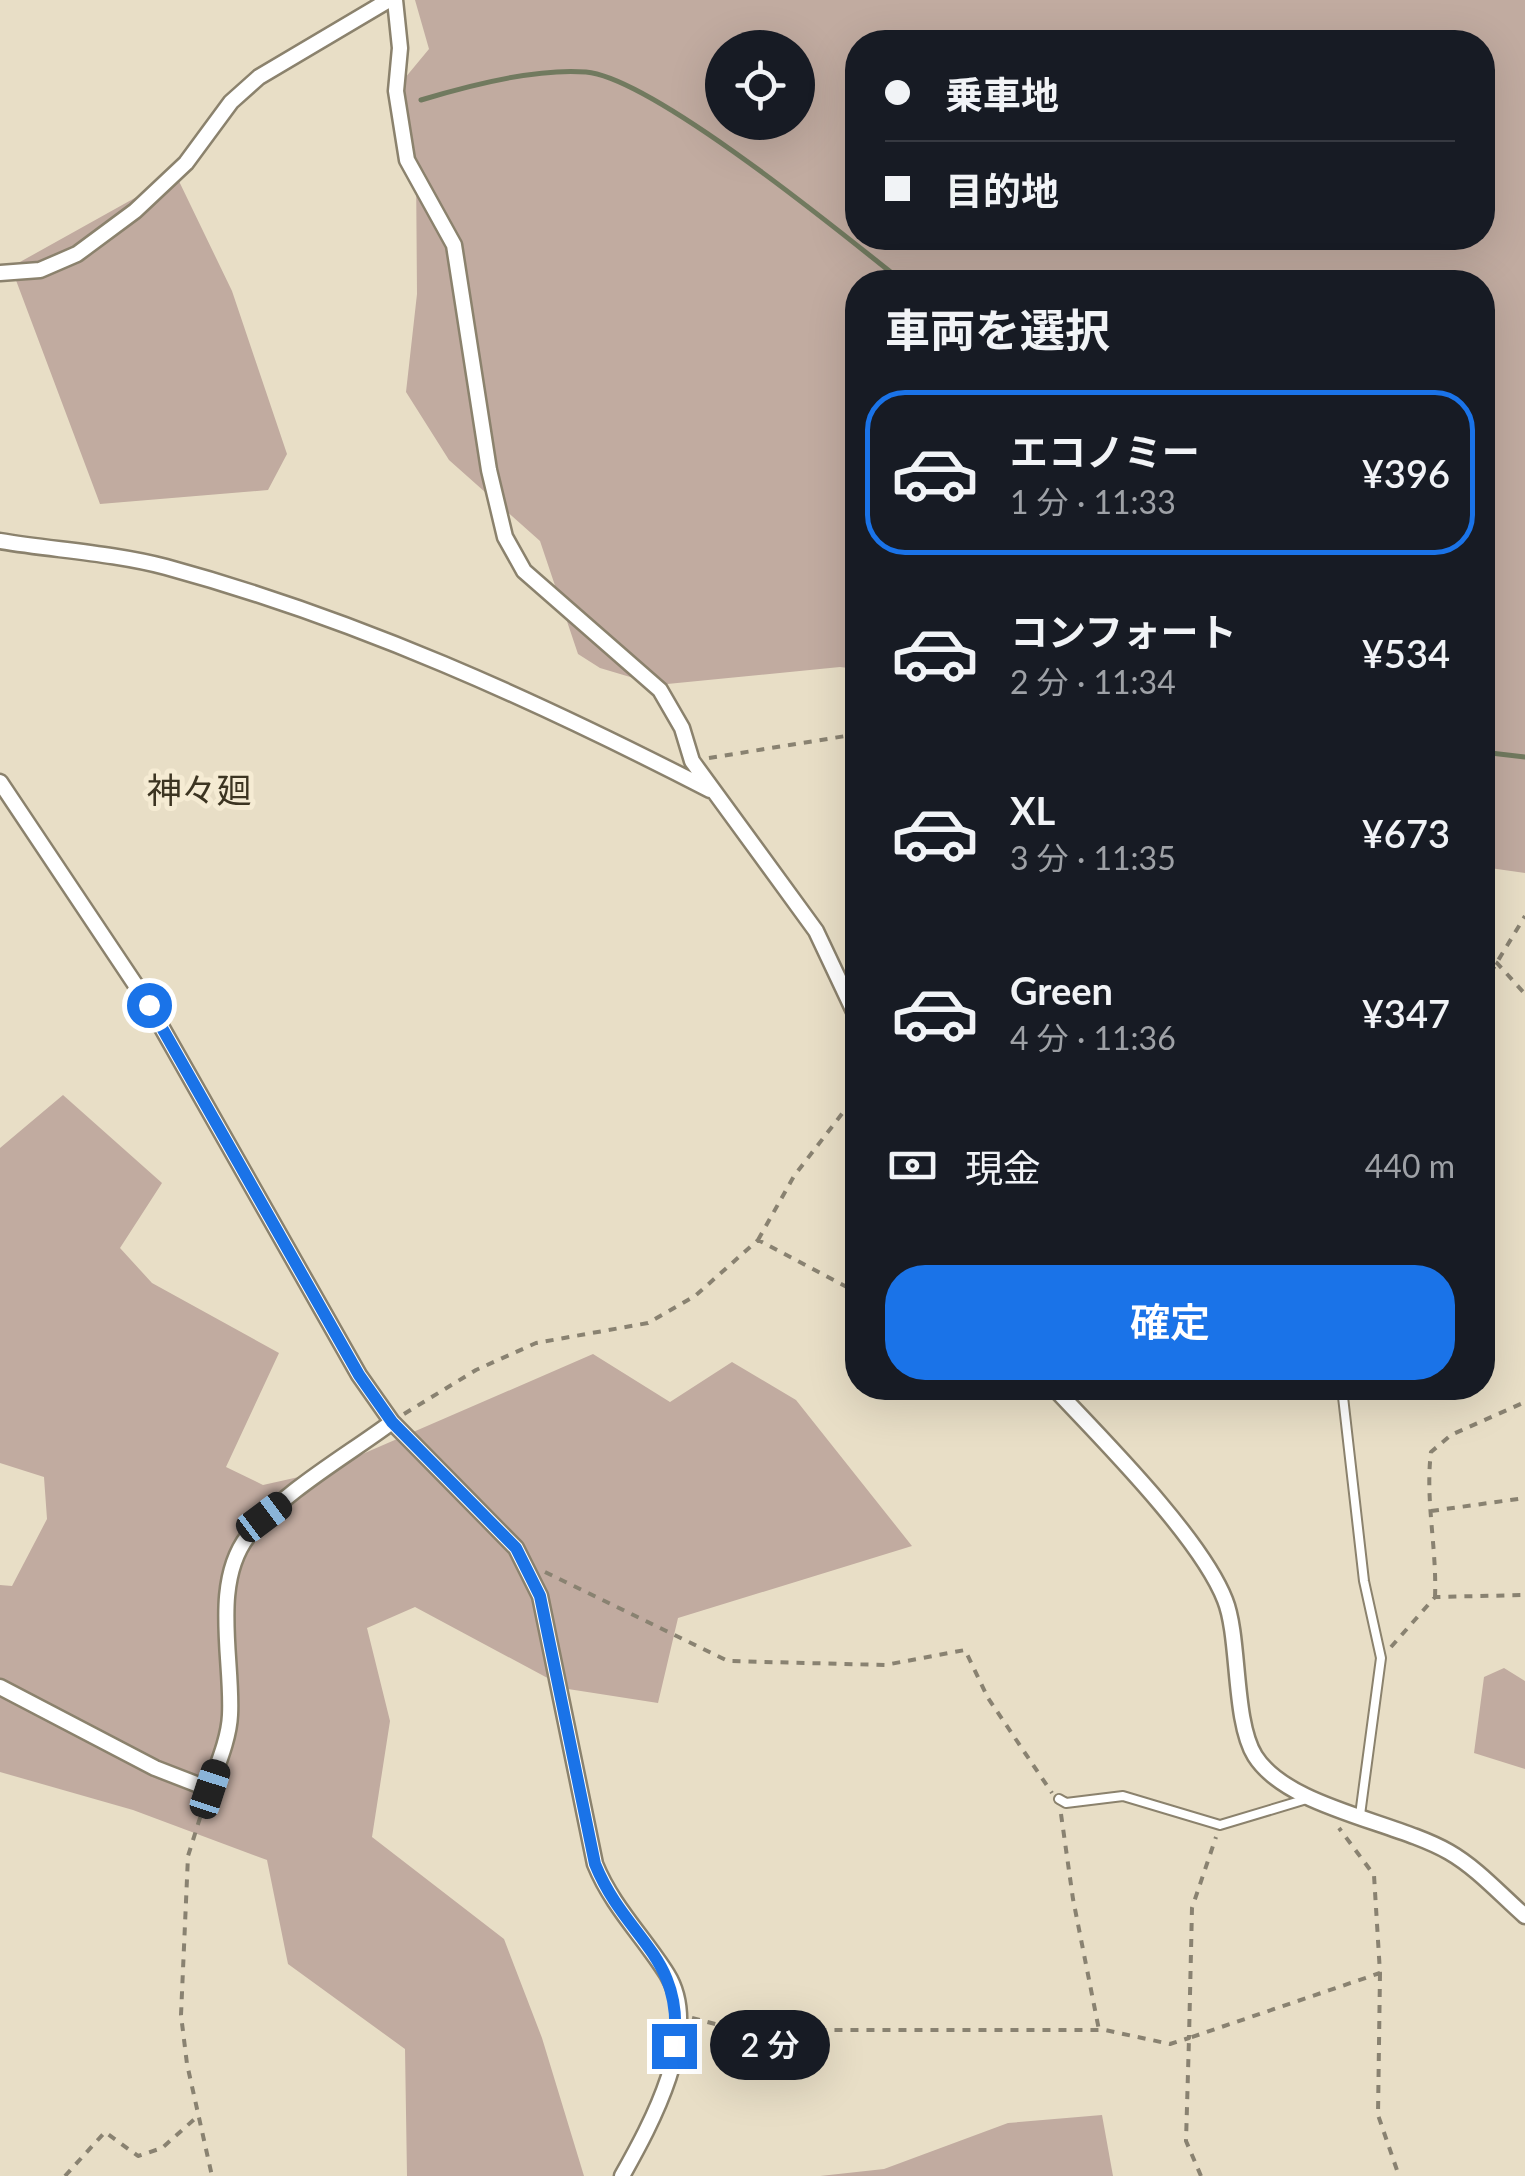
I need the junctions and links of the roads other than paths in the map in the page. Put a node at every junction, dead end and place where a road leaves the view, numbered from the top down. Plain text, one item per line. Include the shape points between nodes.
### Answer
1 (392, 0) edge
2 (0, 273) edge
3 (0, 541) edge
4 (0, 782) edge
5 (715, 792) junction
6 (845, 992) edge
7 (1064, 1400) edge
8 (1343, 1400) edge
9 (392, 1422) junction
10 (0, 1686) edge
11 (1312, 1797) junction
12 (1060, 1799) road end
13 (1360, 1815) junction
14 (1525, 1916) edge
15 (622, 2176) edge

1 - 2 street via 259,77 186,163 77,254 40,270
1 - 5 street via 407,160 454,245 504,537 524,571 660,690 692,761
3 - 5 street via 164,566 385,640 568,716
4 - 9 street via 149,1005
5 - 6 street via 816,931
7 - 11 street via 1206,1565 1226,1602 1254,1754 1283,1786
8 - 13 lane via 1364,1582 1381,1658
9 - 10 street via 264,1517 245,1539 227,1620 231,1718 210,1789 155,1768
9 - 15 street via 476,1504 540,1596 595,1864 608,1894 670,1978 678,2014 670,2079
11 - 12 lane via 1220,1825 1124,1796
11 - 13 street
13 - 14 street via 1453,1854

